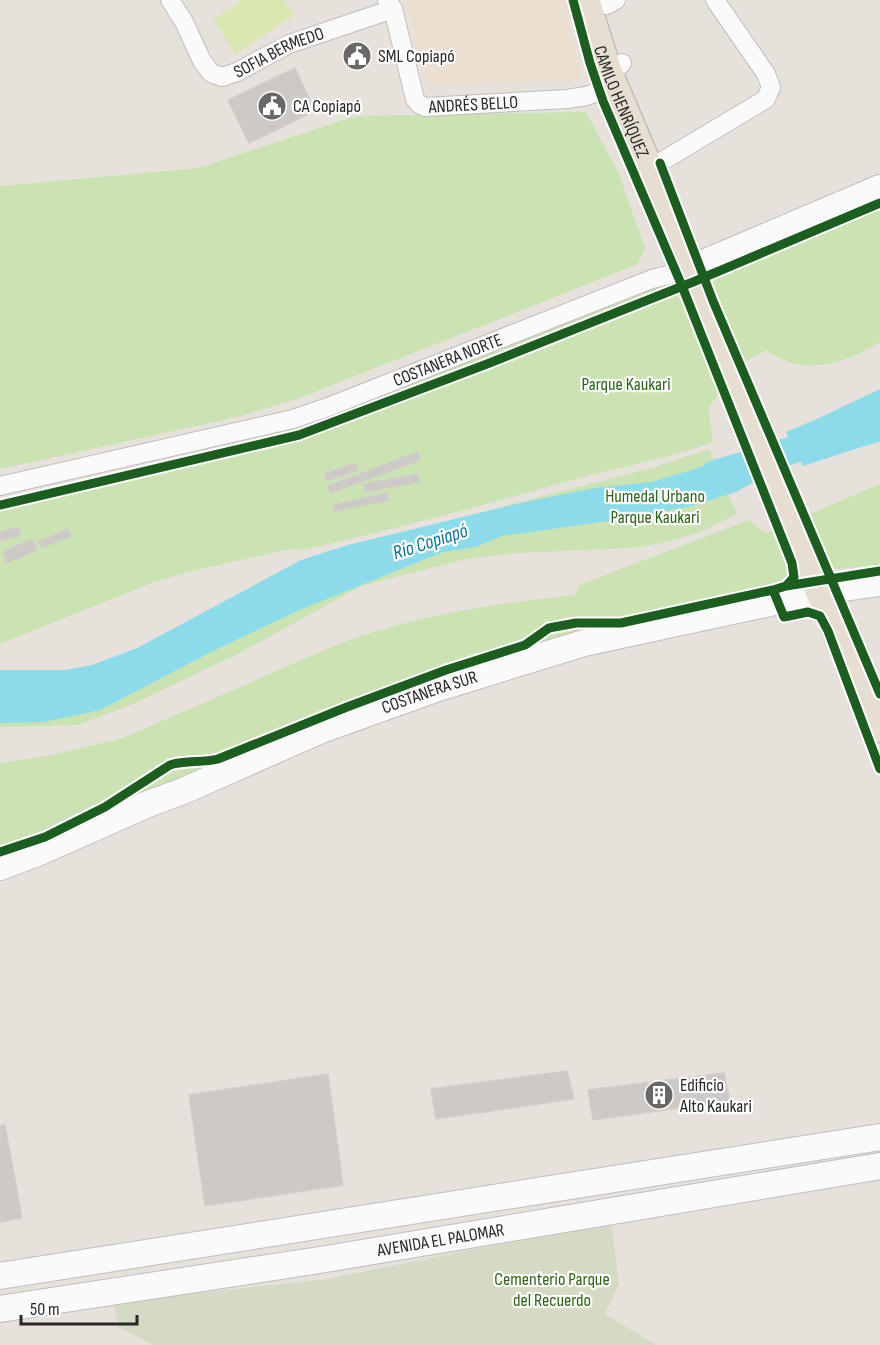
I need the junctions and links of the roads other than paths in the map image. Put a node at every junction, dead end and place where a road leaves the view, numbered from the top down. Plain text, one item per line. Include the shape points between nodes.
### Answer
1 (170, 0) edge
2 (715, 0) edge
3 (600, 1) edge
4 (390, 5) edge
5 (615, 70) junction
6 (649, 169) junction
7 (880, 188) edge
8 (687, 270) junction
9 (0, 486) edge
10 (880, 583) edge
11 (820, 592) junction
12 (852, 668) junction
13 (880, 728) edge
14 (880, 740) edge
15 (0, 867) edge
16 (880, 1137) edge
17 (812, 1147) junction
18 (880, 1166) edge
19 (811, 1177) junction
20 (164, 1249) junction
21 (0, 1276) edge
22 (141, 1287) junction
23 (0, 1309) edge

1 - 4 street, SOFIA BERMEDO via 202,61 211,73 222,77 289,44
2 - 6 street via 771,87 766,99
3 - 5 main road, CAMILO HENRÍQUEZ
4 - 5 street, ANDRÉS BELLO via 416,99 425,107 586,96 600,91
5 - 6 main road, CAMILO HENRÍQUEZ
6 - 8 main road, CAMILO HENRÍQUEZ
7 - 8 street, COSTANERA NORTE
8 - 9 street, COSTANERA NORTE via 652,279 293,419
8 - 11 main road, CAMILO HENRÍQUEZ
10 - 11 street, COSTANERA SUR
11 - 12 main road, CAMILO HENRÍQUEZ
11 - 15 street, COSTANERA SUR via 584,643 438,688 321,730
12 - 13 main road, CAMILO HENRÍQUEZ
12 - 14 main road, CAMILO HENRÍQUEZ
16 - 17 street, AVENIDA EL PALOMAR
17 - 19 street
17 - 20 street, AVENIDA EL PALOMAR
18 - 19 street, AVENIDA EL PALOMAR
19 - 22 street, AVENIDA EL PALOMAR
20 - 21 street, AVENIDA EL PALOMAR
20 - 22 street via 148,1267
22 - 23 street, AVENIDA EL PALOMAR

